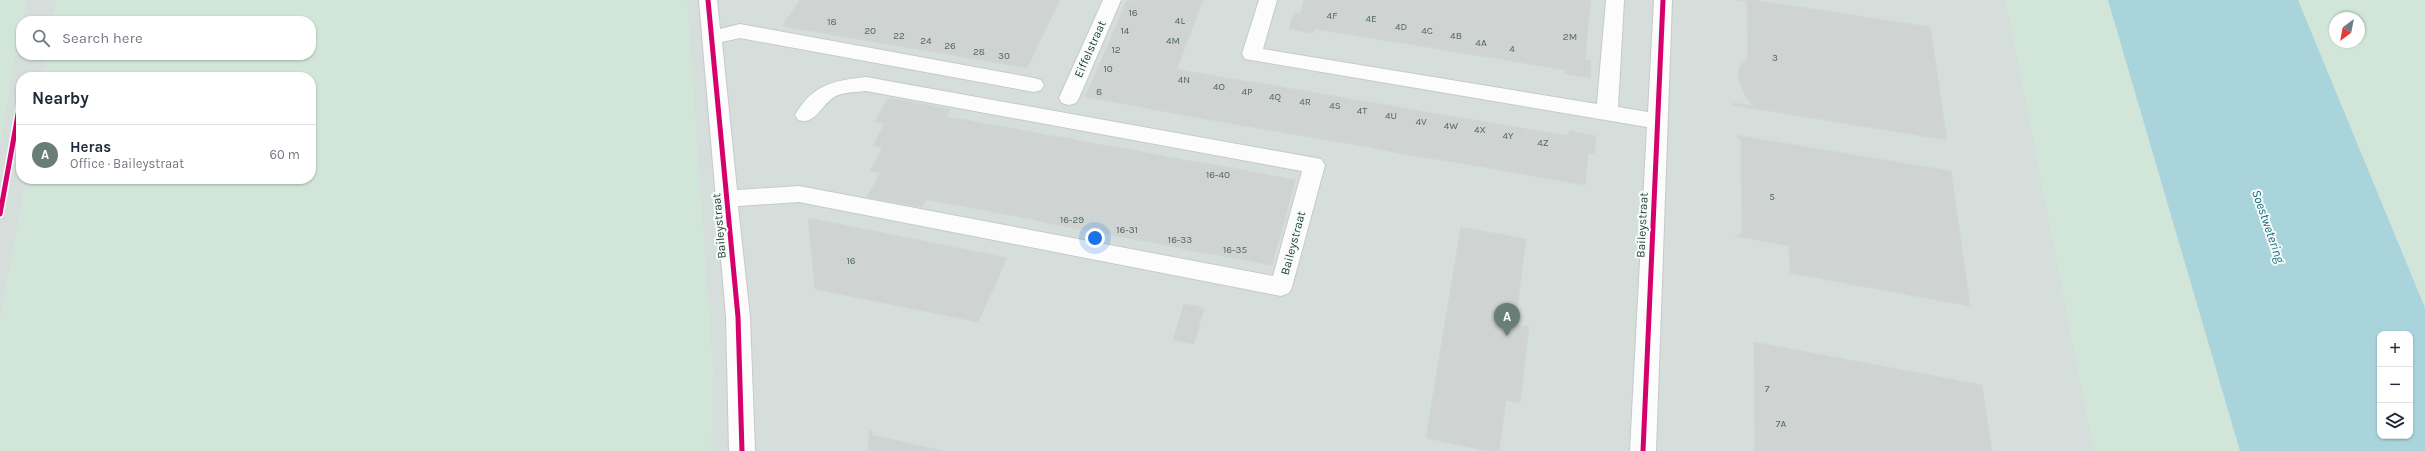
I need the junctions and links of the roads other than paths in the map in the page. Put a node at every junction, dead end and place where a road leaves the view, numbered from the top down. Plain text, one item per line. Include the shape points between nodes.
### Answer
1 (708, 0) edge
2 (1112, 0) edge
3 (1268, 0) edge
4 (1615, 0) edge
5 (1663, 0) edge
6 (711, 38) junction
7 (1034, 85) dead end
8 (1069, 98) dead end
9 (1607, 112) junction
10 (805, 116) dead end
11 (1657, 121) junction
12 (727, 199) junction
13 (742, 451) edge
14 (1643, 451) edge

1 - 6 street, Baileystraat
2 - 8 street, Eiffelstraat
3 - 9 street via 1252,54
4 - 9 street
5 - 11 street, Baileystraat
6 - 7 street via 740,31
6 - 12 street, Baileystraat
9 - 11 street
10 - 12 street, Baileystraat via 816,99 833,88 866,84 1314,165 1281,287 799,194
11 - 14 street, Baileystraat
12 - 13 street, Baileystraat via 738,317

